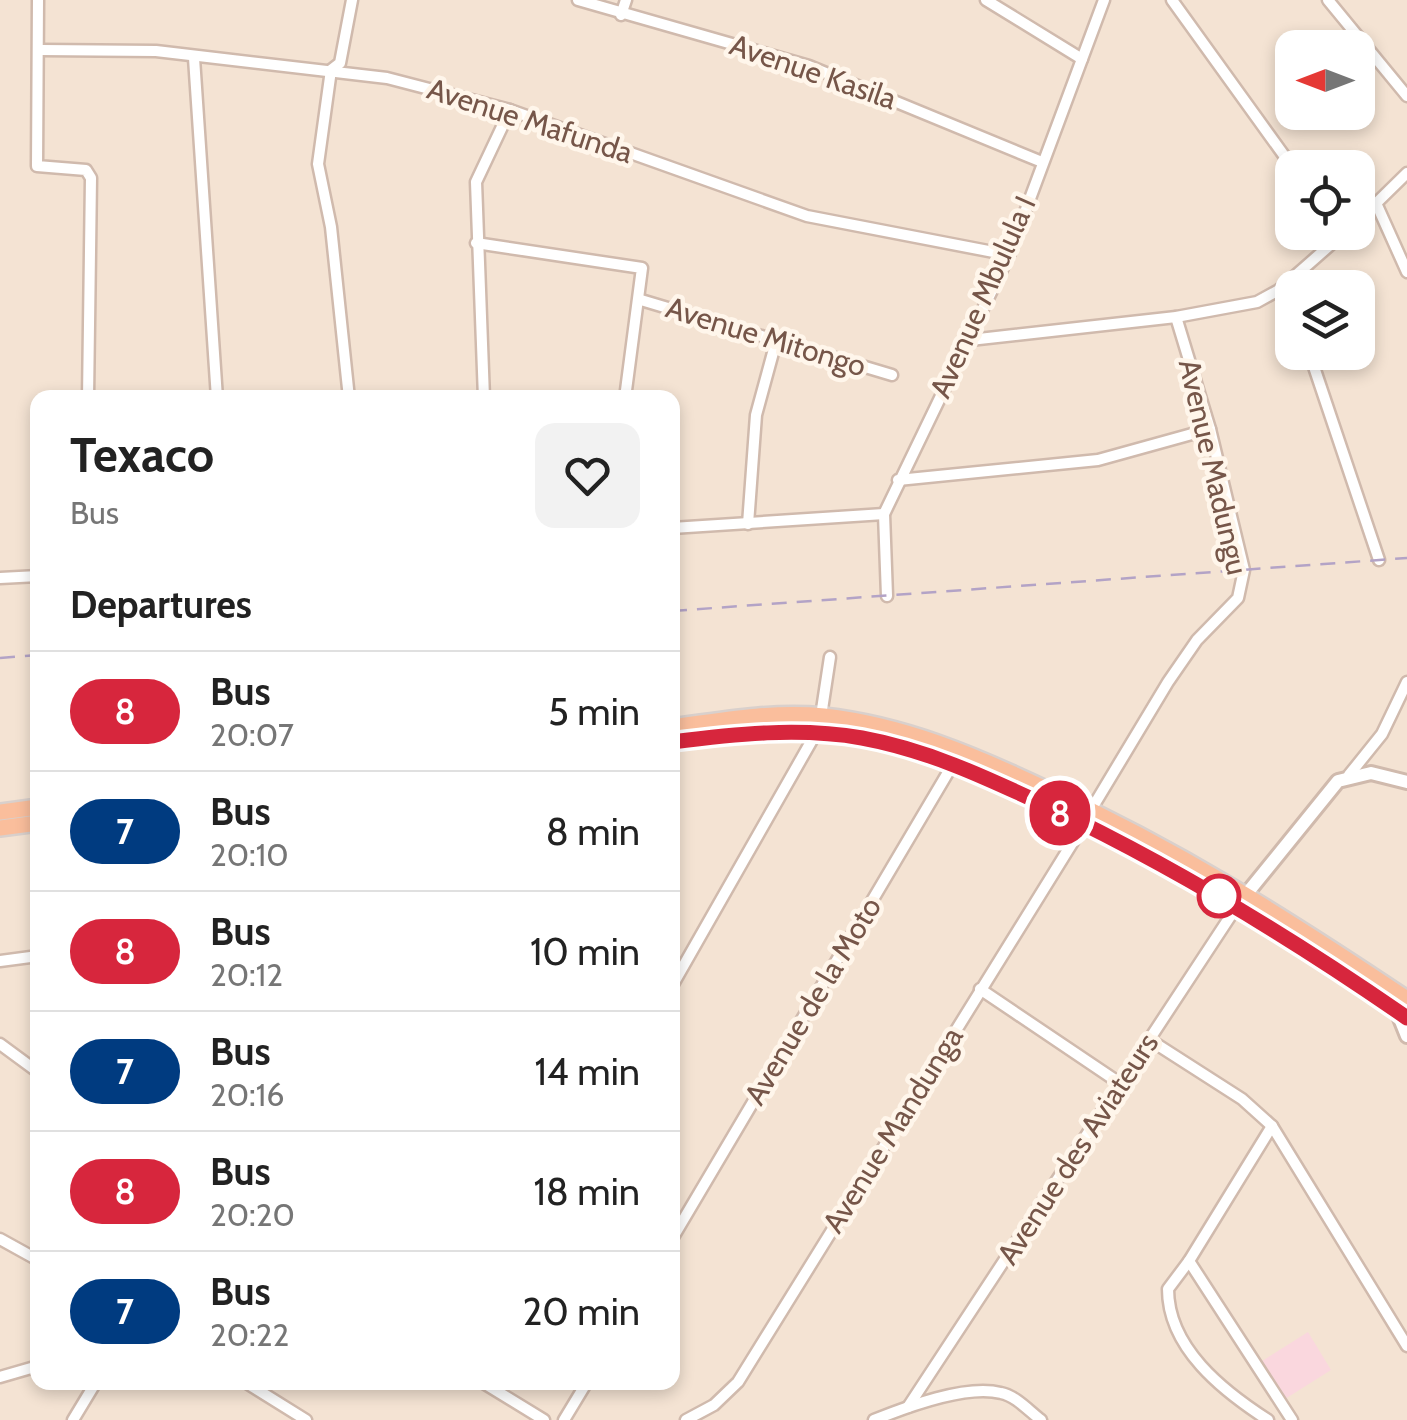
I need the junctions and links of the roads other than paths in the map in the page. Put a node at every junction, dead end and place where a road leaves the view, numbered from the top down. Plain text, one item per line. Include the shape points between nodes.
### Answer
1 (38, 0) edge
2 (352, 0) edge
3 (578, 0) edge
4 (626, 0) edge
5 (986, 0) edge
6 (1104, 0) edge
7 (1172, 0) edge
8 (1328, 0) edge
9 (621, 15) junction
10 (41, 50) junction
11 (194, 58) junction
12 (1082, 59) junction
13 (331, 70) junction
14 (1407, 96) edge
15 (510, 110) junction
16 (1280, 150) edge
17 (1042, 162) junction
18 (1407, 173) edge
19 (1376, 204) joint
20 (476, 243) junction
21 (1324, 250) edge
22 (1008, 255) junction
23 (1301, 270) edge
24 (1407, 272) edge
25 (1275, 292) edge
26 (641, 300) junction
27 (1176, 317) junction
28 (778, 338) junction
29 (970, 340) junction
30 (1315, 370) edge
31 (892, 375) dead end
32 (88, 390) edge
33 (217, 390) edge
34 (348, 390) edge
35 (484, 390) edge
36 (626, 390) edge
37 (1210, 429) junction
38 (898, 480) junction
39 (884, 514) junction
40 (748, 524) junction
41 (680, 528) edge
42 (1379, 560) dead end
43 (30, 576) edge
44 (0, 578) edge
45 (887, 596) dead end
46 (830, 657) dead end
47 (1407, 682) edge
48 (821, 716) junction
49 (728, 727) junction
50 (816, 733) junction
51 (680, 740) edge
52 (953, 764) junction
53 (1349, 776) junction
54 (1407, 782) edge
55 (30, 808) edge
56 (0, 812) edge
57 (1088, 817) junction
58 (30, 824) edge
59 (0, 828) edge
60 (1248, 892) junction
61 (1237, 906) junction
62 (30, 957) edge
63 (0, 961) edge
64 (680, 972) edge
65 (980, 989) junction
66 (1404, 1009) edge
67 (1407, 1036) edge
68 (1150, 1040) junction
69 (0, 1044) edge
70 (30, 1066) edge
71 (1121, 1084) junction
72 (1272, 1126) junction
73 (680, 1225) edge
74 (0, 1239) edge
75 (30, 1256) edge
76 (1189, 1261) junction
77 (1407, 1346) edge
78 (30, 1368) edge
79 (0, 1377) edge
80 (91, 1390) edge
81 (258, 1390) edge
82 (495, 1390) edge
83 (582, 1390) edge
84 (908, 1406) junction
85 (73, 1420) edge
86 (306, 1420) edge
87 (544, 1420) edge
88 (564, 1420) edge
89 (686, 1420) edge
90 (874, 1420) edge
91 (1041, 1420) edge
92 (1268, 1420) edge
93 (1292, 1420) edge

1 - 10 street
2 - 13 street via 340,63
3 - 9 street, Avenue Kasila
4 - 9 street
5 - 12 street
6 - 12 street, Avenue Mbulula I
7 - 16 street
8 - 14 street
9 - 17 street, Avenue Kasila via 809,66
10 - 11 street, Avenue Mafunda via 156,51
10 - 32 street via 38,166 86,170 91,178
11 - 13 street, Avenue Mafunda
11 - 33 street
12 - 17 street, Avenue Mbulula I
13 - 15 street, Avenue Mafunda
13 - 34 street via 318,164
15 - 20 street via 476,182
15 - 22 street, Avenue Mafunda via 806,216
17 - 22 street, Avenue Mbulula I
18 - 19 street
19 - 24 street
20 - 26 street via 639,265
20 - 35 street
21 - 23 street
22 - 29 street, Avenue Mbulula I
25 - 27 street via 1264,300
26 - 28 street, Avenue Mitongo
26 - 36 street
27 - 29 street
27 - 37 street, Avenue Madungu
28 - 31 street, Avenue Mitongo
28 - 40 street via 756,415
29 - 38 street, Avenue Mbulula I
30 - 42 street
37 - 38 street via 1098,460
37 - 57 street, Avenue Madungu via 1244,570 1242,591 1168,682
38 - 39 street, Avenue Mbulula I
39 - 40 street
39 - 45 street, Avenue Mbulula I
40 - 41 street
43 - 44 street
46 - 48 street
47 - 53 street via 1386,727
48 - 49 highway
48 - 57 highway via 920,735
49 - 50 highway
49 - 51 highway
50 - 52 highway via 884,742
50 - 64 street
52 - 57 highway
52 - 73 street, Avenue de la Moto
53 - 54 street via 1370,772
53 - 60 street, Avenue des Aviateurs via 1324,795
55 - 56 highway
57 - 60 highway
57 - 61 highway
57 - 65 street, Avenue Mandunga
58 - 59 highway
60 - 61 street, Avenue des Aviateurs
60 - 66 highway via 1392,988
61 - 66 highway
61 - 68 street, Avenue des Aviateurs
62 - 63 street
65 - 71 street
65 - 89 street, Avenue Mandunga via 738,1382
66 - 67 street
68 - 71 street, Avenue des Aviateurs
68 - 72 street
69 - 70 street
71 - 84 street, Avenue des Aviateurs
72 - 76 street
72 - 77 street
74 - 75 street
76 - 92 street via 1171,1280 1171,1316 1207,1372
76 - 93 street
78 - 79 street
80 - 85 street
81 - 86 street
82 - 87 street
83 - 88 street
84 - 90 street
84 - 91 street via 997,1392

